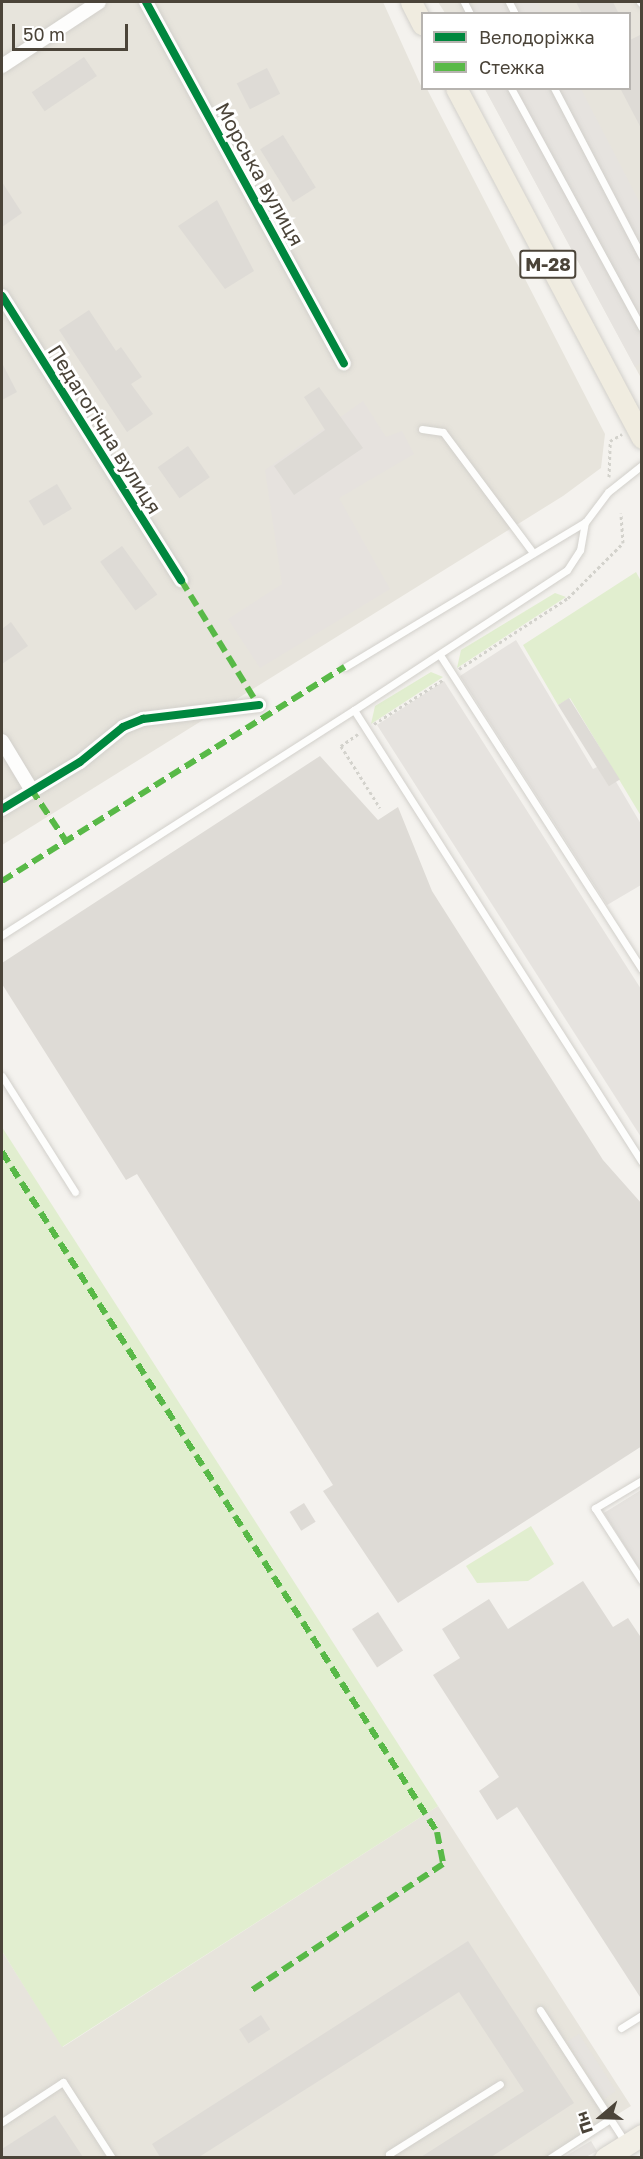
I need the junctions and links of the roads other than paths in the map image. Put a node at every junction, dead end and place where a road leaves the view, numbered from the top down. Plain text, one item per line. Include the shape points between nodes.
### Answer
1 (99, 2) edge
2 (146, 2) edge
3 (414, 2) edge
4 (421, 19) edge
5 (2, 66) edge
6 (457, 90) edge
7 (512, 90) edge
8 (555, 90) edge
9 (642, 256) edge
10 (2, 296) edge
11 (642, 328) edge
12 (344, 363) dead end
13 (422, 429) dead end
14 (642, 438) edge
15 (642, 465) edge
16 (585, 522) junction
17 (531, 550) junction
18 (181, 580) dead end
19 (440, 655) junction
20 (345, 667) dead end
21 (259, 705) dead end
22 (354, 710) junction
23 (2, 741) edge
24 (32, 789) junction
25 (2, 809) edge
26 (2, 935) edge
27 (642, 970) edge
28 (2, 1076) edge
29 (642, 1162) edge
30 (75, 1192) dead end
31 (642, 1480) edge
32 (642, 1581) edge
33 (540, 2010) dead end
34 (642, 2015) edge
35 (621, 2028) dead end
36 (500, 2084) dead end
37 (610, 2119) junction
38 (2, 2122) edge
39 (634, 2140) edge
40 (112, 2157) edge
41 (391, 2157) edge
42 (550, 2157) edge
43 (605, 2157) edge

1 - 5 street
2 - 12 street, Морська вулиця
3 - 4 highway
6 - 14 highway, М-28
7 - 11 lane
8 - 9 lane
10 - 18 street, Педагогічна вулиця
13 - 17 lane via 443,432
15 - 16 lane via 608,492
16 - 17 lane
16 - 19 lane via 580,550 567,570
17 - 20 lane
19 - 22 lane
19 - 27 lane
21 - 24 street via 143,719 123,727 80,762
22 - 26 lane
22 - 29 lane
23 - 24 street
24 - 25 street
28 - 30 lane
31 - 32 lane via 595,1508
33 - 37 lane
34 - 35 lane
36 - 41 lane via 389,2154
37 - 39 lane
37 - 42 lane
38 - 40 lane via 63,2082
39 - 43 main road

